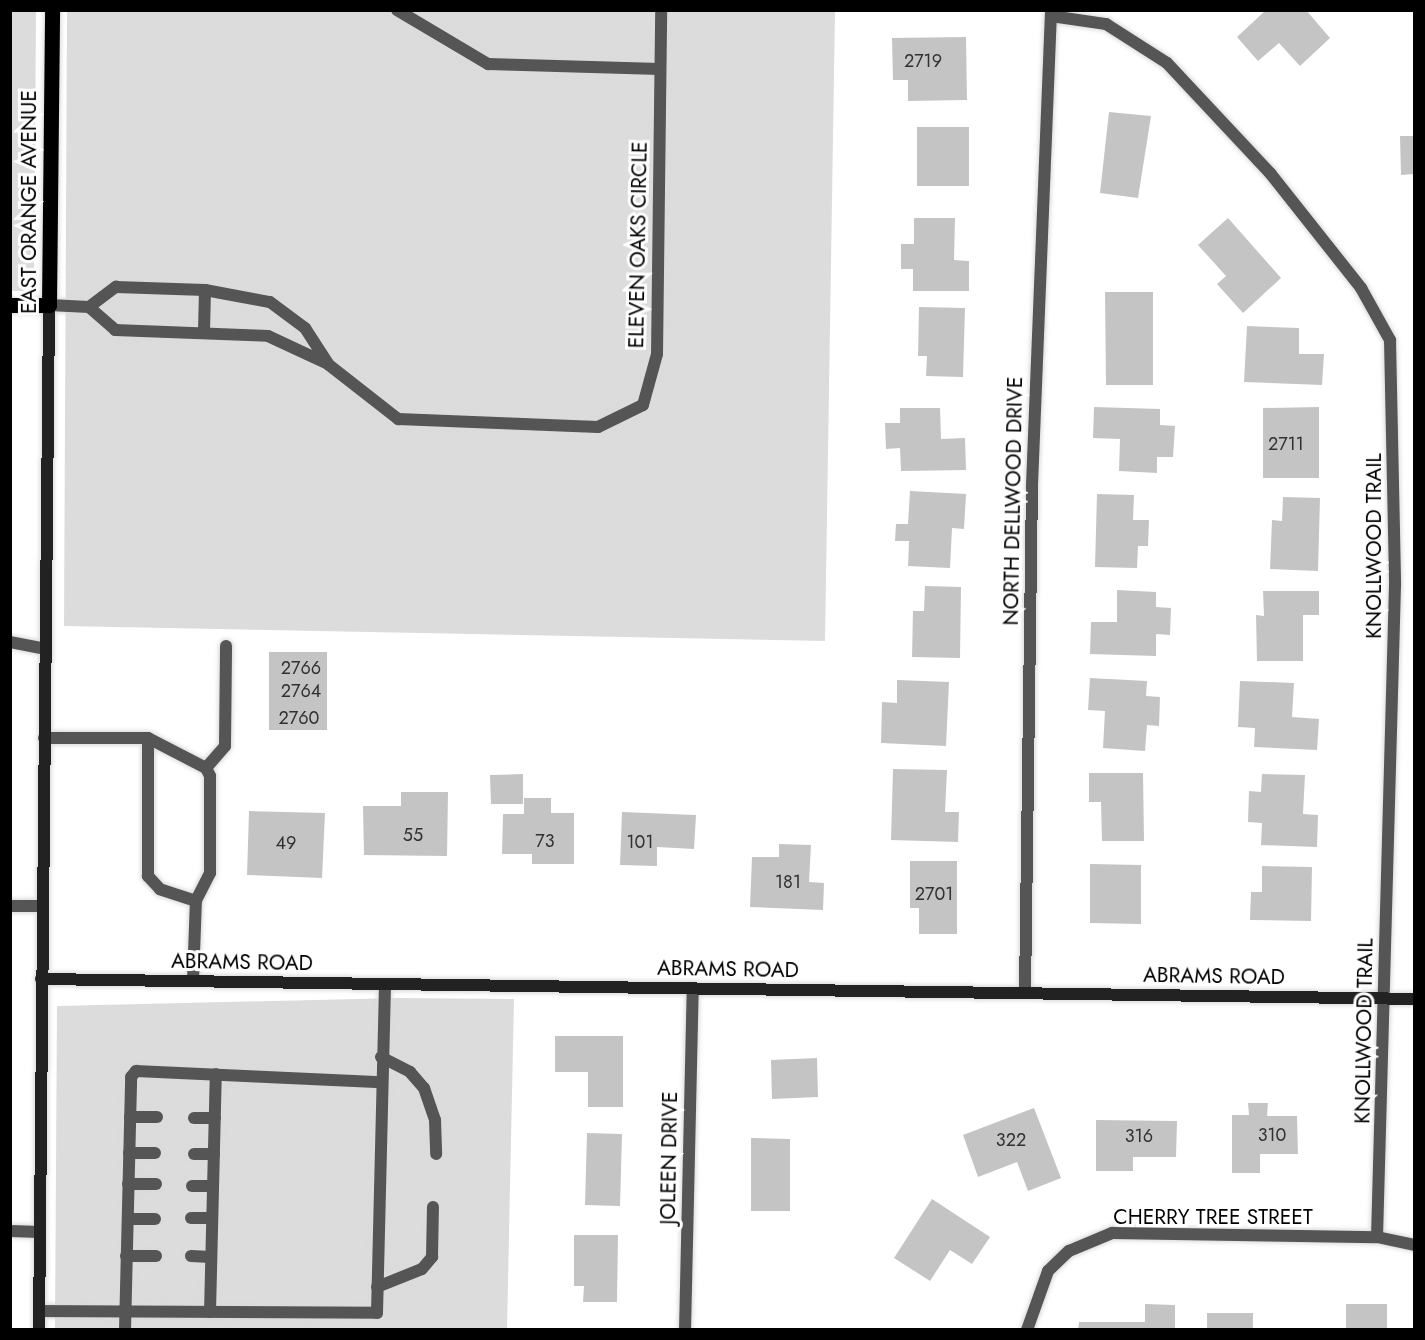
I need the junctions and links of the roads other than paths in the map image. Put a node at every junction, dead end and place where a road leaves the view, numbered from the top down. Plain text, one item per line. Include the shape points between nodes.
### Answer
1 (52, 10) edge
2 (397, 10) edge
3 (661, 10) edge
4 (1051, 13) edge
5 (660, 69) junction
6 (205, 290) junction
7 (10, 305) edge
8 (50, 305) junction
9 (89, 307) junction
10 (204, 331) junction
11 (329, 365) junction
12 (10, 642) edge
13 (226, 646) dead end
14 (45, 649) junction
15 (44, 738) junction
16 (148, 738) junction
17 (206, 768) junction
18 (196, 901) junction
19 (10, 906) edge
20 (42, 906) junction
21 (41, 979) junction
22 (194, 981) junction
23 (385, 984) junction
24 (693, 988) junction
25 (1025, 993) junction
26 (1385, 998) junction
27 (1414, 999) edge
28 (381, 1057) junction
29 (216, 1074) junction
30 (381, 1082) junction
31 (130, 1117) junction
32 (157, 1117) dead end
33 (194, 1118) dead end
34 (215, 1118) junction
35 (129, 1153) junction
36 (155, 1153) dead end
37 (194, 1154) dead end
38 (214, 1154) junction
39 (435, 1154) dead end
40 (128, 1184) junction
41 (156, 1184) dead end
42 (192, 1186) dead end
43 (213, 1186) junction
44 (433, 1208) dead end
45 (191, 1218) dead end
46 (212, 1218) junction
47 (128, 1219) junction
48 (155, 1219) dead end
49 (10, 1231) edge
50 (40, 1232) junction
51 (1377, 1237) junction
52 (1414, 1245) edge
53 (126, 1256) junction
54 (156, 1256) dead end
55 (191, 1256) dead end
56 (211, 1257) junction
57 (377, 1287) junction
58 (39, 1311) junction
59 (125, 1312) junction
60 (210, 1312) junction
61 (39, 1329) edge
62 (125, 1329) edge
63 (685, 1329) edge
64 (1027, 1329) edge

1 - 8 main road, EAST ORANGE AVENUE
2 - 5 street via 488,64
3 - 5 street, ELEVEN OAKS CIRCLE
4 - 25 street, NORTH DELLWOOD DRIVE via 1032,484
4 - 26 street, KNOLLWOOD TRAIL via 1106,24 1167,63 1270,173 1361,288 1390,340 1395,585
5 - 11 street, ELEVEN OAKS CIRCLE via 657,354 643,405 598,427 398,419
6 - 9 street, ELEVEN OAKS CIRCLE via 116,287
6 - 10 street
6 - 11 street, ELEVEN OAKS CIRCLE via 270,302 305,328
7 - 8 main road
8 - 9 street
8 - 14 street, EAST ORANGE AVENUE
9 - 10 street, ELEVEN OAKS CIRCLE via 115,330
10 - 11 street, ELEVEN OAKS CIRCLE via 268,336
12 - 14 street
13 - 17 street via 225,746
14 - 15 street, EAST ORANGE AVENUE
15 - 16 street
15 - 20 street, EAST ORANGE AVENUE
16 - 17 street
16 - 18 street via 148,876 160,889
17 - 18 street via 210,776 210,873
18 - 22 street
19 - 20 street
20 - 21 street, EAST ORANGE AVENUE
21 - 22 street, ABRAMS ROAD
21 - 50 street, EAST ORANGE AVENUE
22 - 23 street, ABRAMS ROAD
23 - 24 street, ABRAMS ROAD
23 - 28 street
24 - 25 street, ABRAMS ROAD
24 - 63 street, JOLEEN DRIVE
25 - 26 street, ABRAMS ROAD
26 - 27 street, ABRAMS ROAD
26 - 51 street, KNOLLWOOD TRAIL
28 - 30 street
28 - 39 street via 410,1072 424,1088 435,1120
29 - 30 street
29 - 31 street via 136,1071
29 - 34 street
30 - 57 street
31 - 32 street
31 - 35 street
33 - 34 street
34 - 38 street
35 - 36 street
35 - 40 street
37 - 38 street
38 - 43 street
40 - 41 street
40 - 47 street
42 - 43 street
43 - 46 street
44 - 57 street via 432,1257 422,1269
45 - 46 street
46 - 56 street
47 - 48 street
47 - 53 street
49 - 50 street
50 - 58 street, EAST ORANGE AVENUE
51 - 52 street, CHERRY TREE STREET
51 - 64 street, CHERRY TREE STREET via 1112,1233 1091,1239 1048,1271
53 - 54 street
53 - 59 street
55 - 56 street
56 - 60 street
57 - 60 street via 376,1313
58 - 59 street
58 - 61 street, EAST ORANGE AVENUE
59 - 60 street
59 - 62 street

